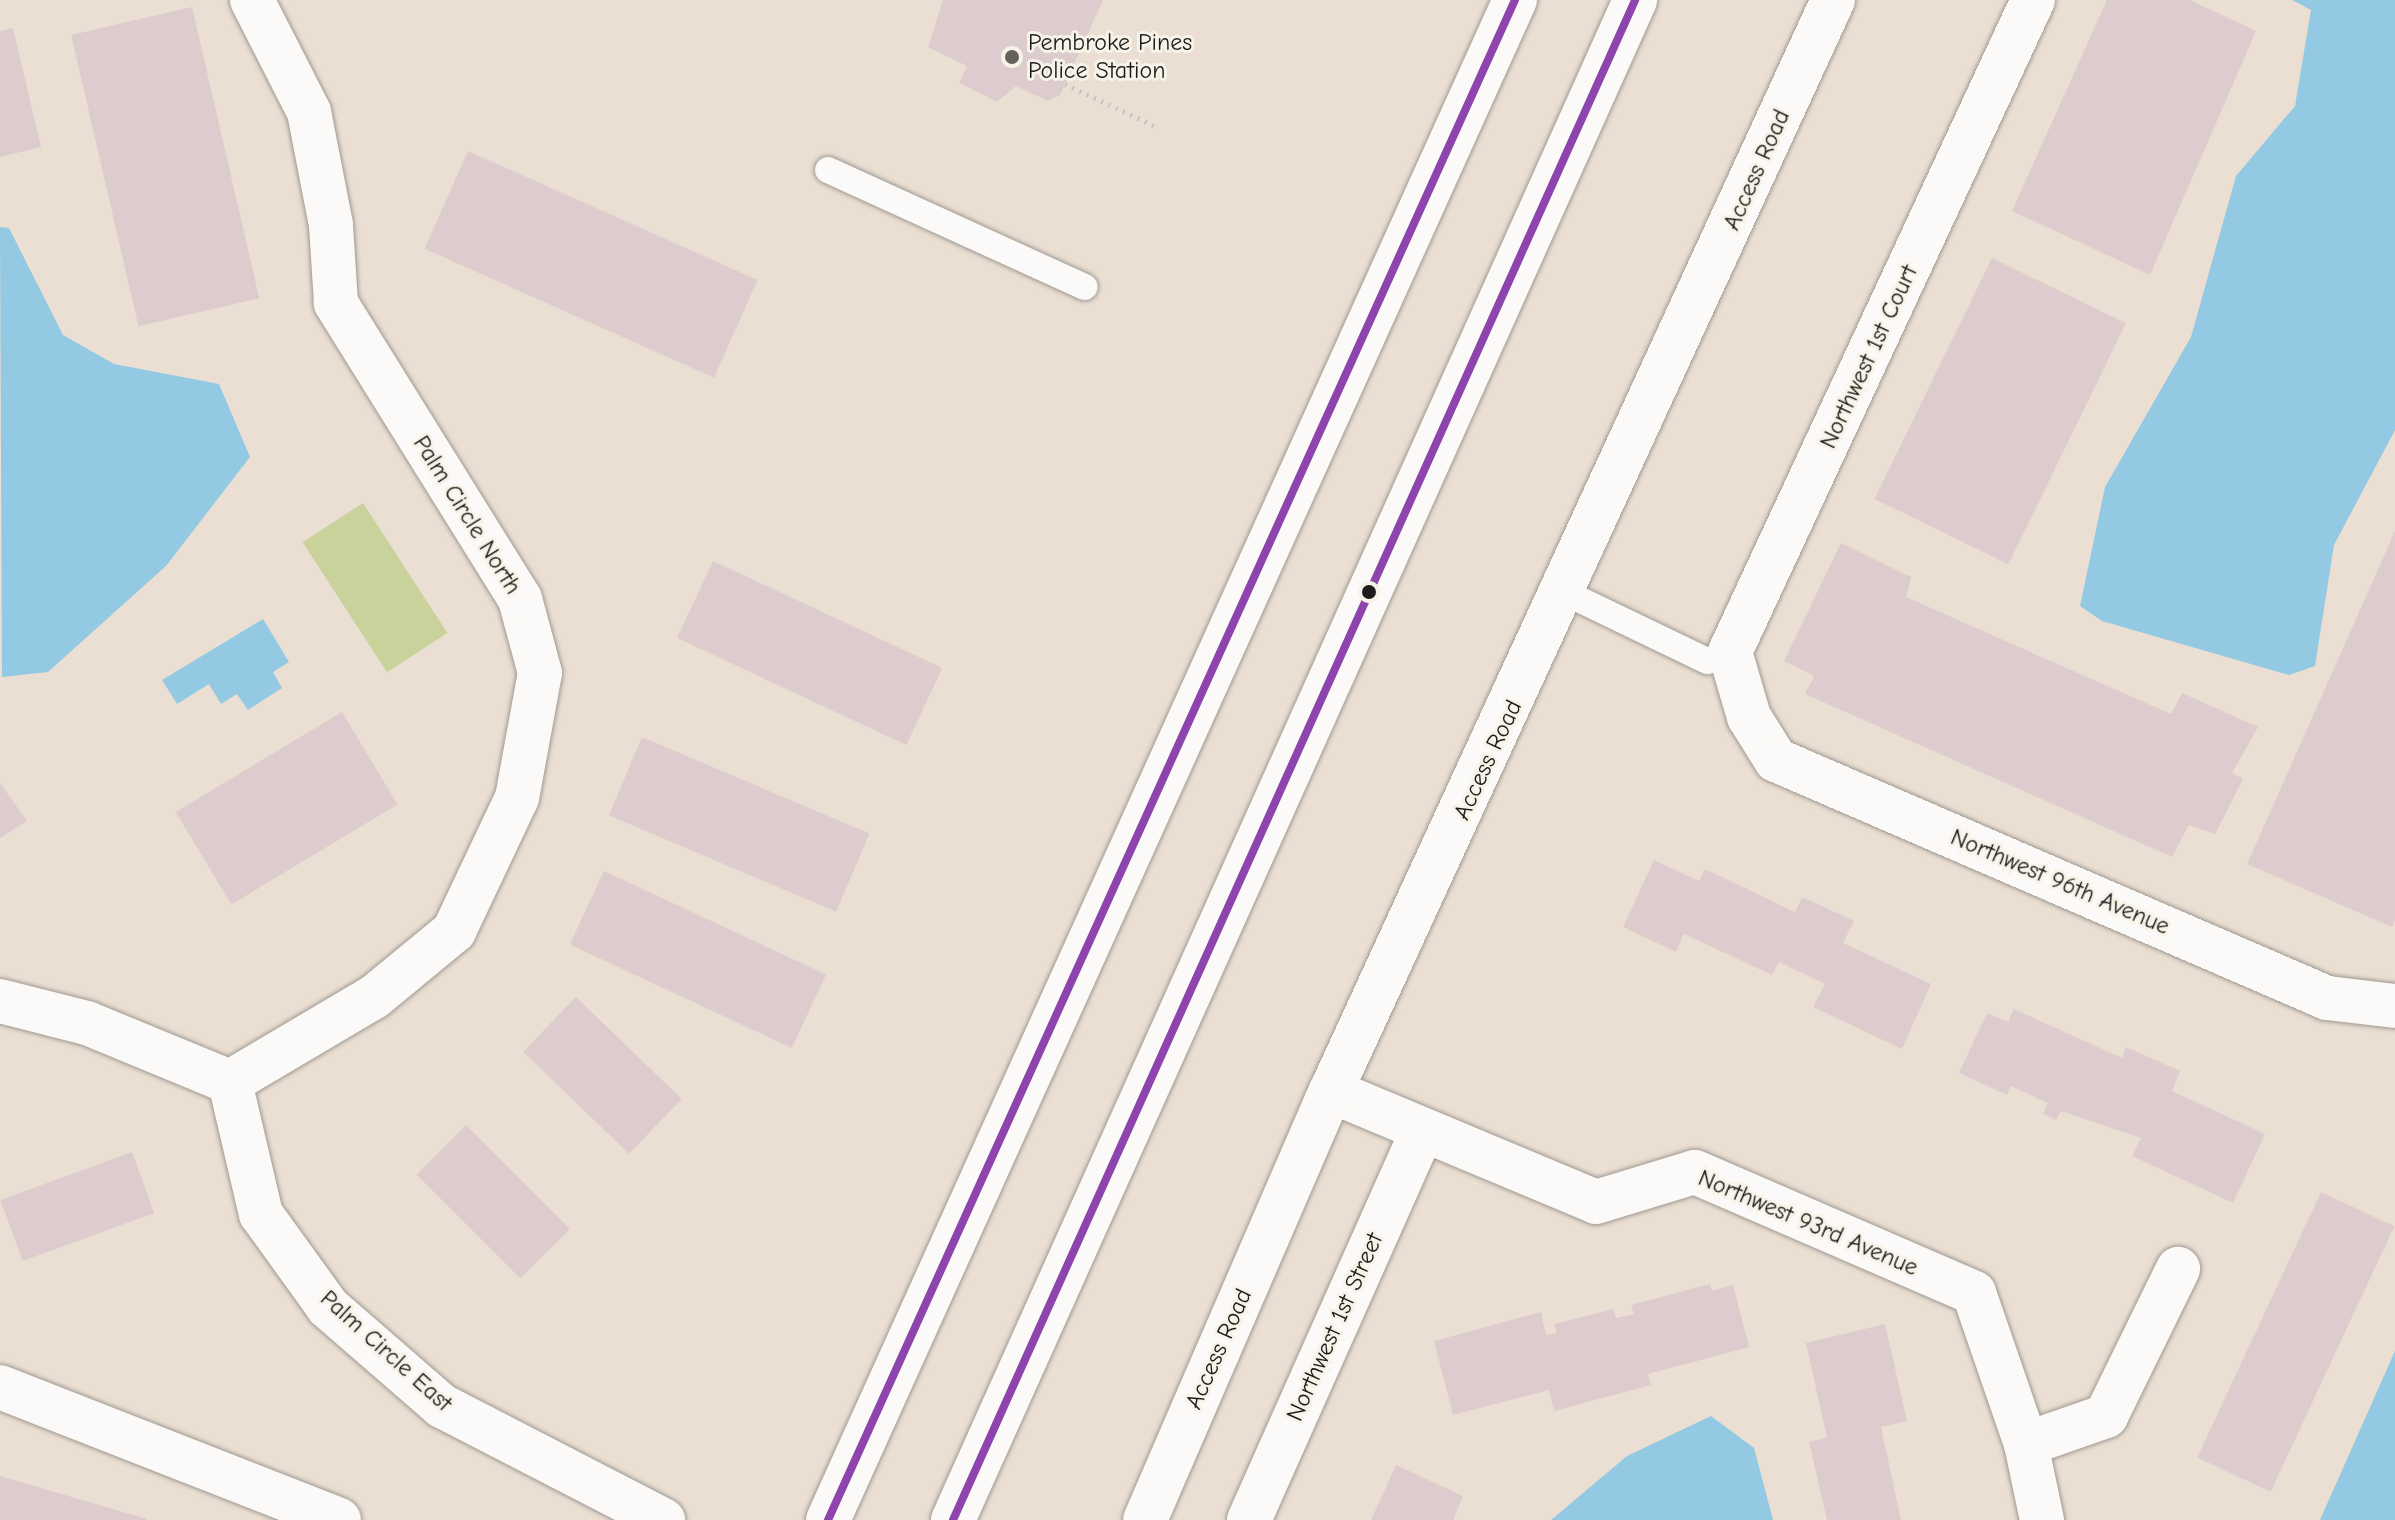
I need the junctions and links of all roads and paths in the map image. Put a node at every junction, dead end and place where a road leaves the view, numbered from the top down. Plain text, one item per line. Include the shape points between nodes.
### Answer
1 (1515, 0) edge
2 (1833, 0) edge
3 (2033, 0) edge
4 (1622, 4) edge
5 (262, 17) edge
6 (1065, 84) dead end
7 (1155, 126) dead end
8 (828, 170) dead end
9 (1085, 287) dead end
10 (1566, 593) junction
11 (1722, 668) junction
12 (1749, 717) joint
13 (0, 1001) edge
14 (2395, 1006) edge
15 (230, 1082) junction
16 (1331, 1091) junction
17 (1421, 1133) junction
18 (2178, 1269) dead end
19 (0, 1387) edge
20 (2026, 1444) junction
21 (322, 1517) edge
22 (663, 1520) edge
23 (828, 1520) edge
24 (953, 1520) edge
25 (1145, 1520) edge
26 (1249, 1520) edge
27 (2042, 1520) edge

1 - 23 main road
2 - 10 main road, Access Road
3 - 11 main road, Northwest 1st Court
4 - 24 main road
5 - 15 main road, Palm Circle North via 309,112 331,225 336,303 520,599 540,673 517,798 454,931 374,997
6 - 7 path
8 - 9 lane
10 - 11 lane
10 - 16 main road, Access Road
11 - 12 main road, Northwest 1st Court
12 - 14 main road, Northwest 96th Avenue via 1776,760 2327,998
13 - 15 main road via 87,1023
15 - 22 main road, Palm Circle East via 261,1214 328,1307 442,1406
16 - 17 main road, Northwest 93rd Avenue
16 - 25 main road, Access Road
17 - 20 main road, Northwest 93rd Avenue via 1596,1202 1695,1172 1974,1293
17 - 26 main road, Northwest 1st Street
18 - 20 main road via 2106,1416
19 - 21 main road
20 - 27 main road, Northwest 93rd Avenue

